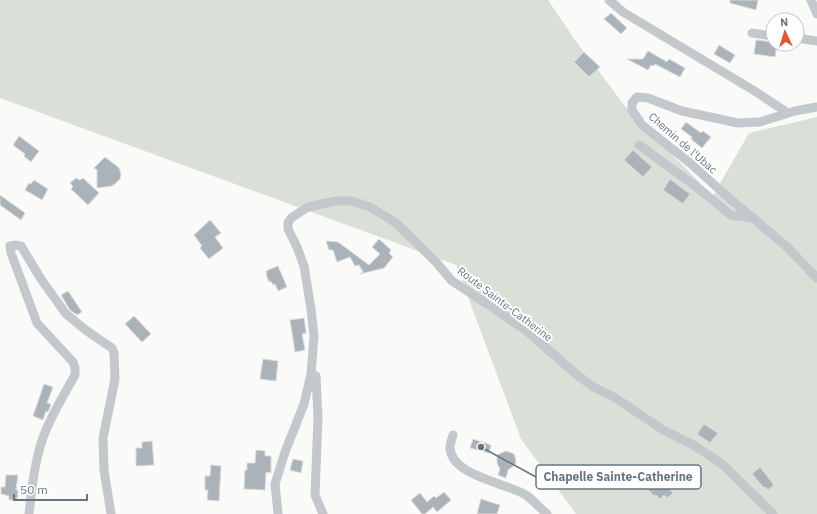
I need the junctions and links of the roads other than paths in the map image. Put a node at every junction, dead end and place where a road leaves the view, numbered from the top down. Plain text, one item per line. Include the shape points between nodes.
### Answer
1 (609, 0) edge
2 (811, 0) edge
3 (817, 14) edge
4 (752, 33) dead end
5 (765, 35) edge
6 (805, 39) edge
7 (817, 41) edge
8 (817, 107) edge
9 (788, 113) junction
10 (639, 145) dead end
11 (753, 218) junction
12 (817, 278) edge
13 (311, 374) junction
14 (453, 435) dead end
15 (29, 514) edge
16 (111, 514) edge
17 (278, 514) edge
18 (323, 514) edge
19 (547, 514) edge
20 (773, 514) edge

1 - 9 street via 623,12
2 - 3 street
4 - 5 street
6 - 7 street
8 - 9 street, Chemin de l'Ubac
9 - 11 street, Chemin de l'Ubac via 760,122 738,123 682,111 648,98 638,97 632,103 632,110 642,125
10 - 11 street via 731,215
11 - 12 street, Chemin de l'Ubac via 786,246
13 - 17 street, Route Sainte-Catherine via 304,404 275,484
13 - 18 street via 316,376 318,418 315,495
13 - 20 street, Route Sainte-Catherine via 314,336 311,309 304,266 288,229 288,223 291,218 308,207 336,201 352,201 370,207 396,223 452,281 528,332 595,388 614,397 663,430 695,446 722,464
14 - 19 street via 450,448 460,466 480,477 526,495
15 - 16 street via 39,451 52,418 75,375 75,368 73,362 36,323 11,253 10,246 15,245 21,246 66,314 112,348 114,353 115,379 103,438 104,470

